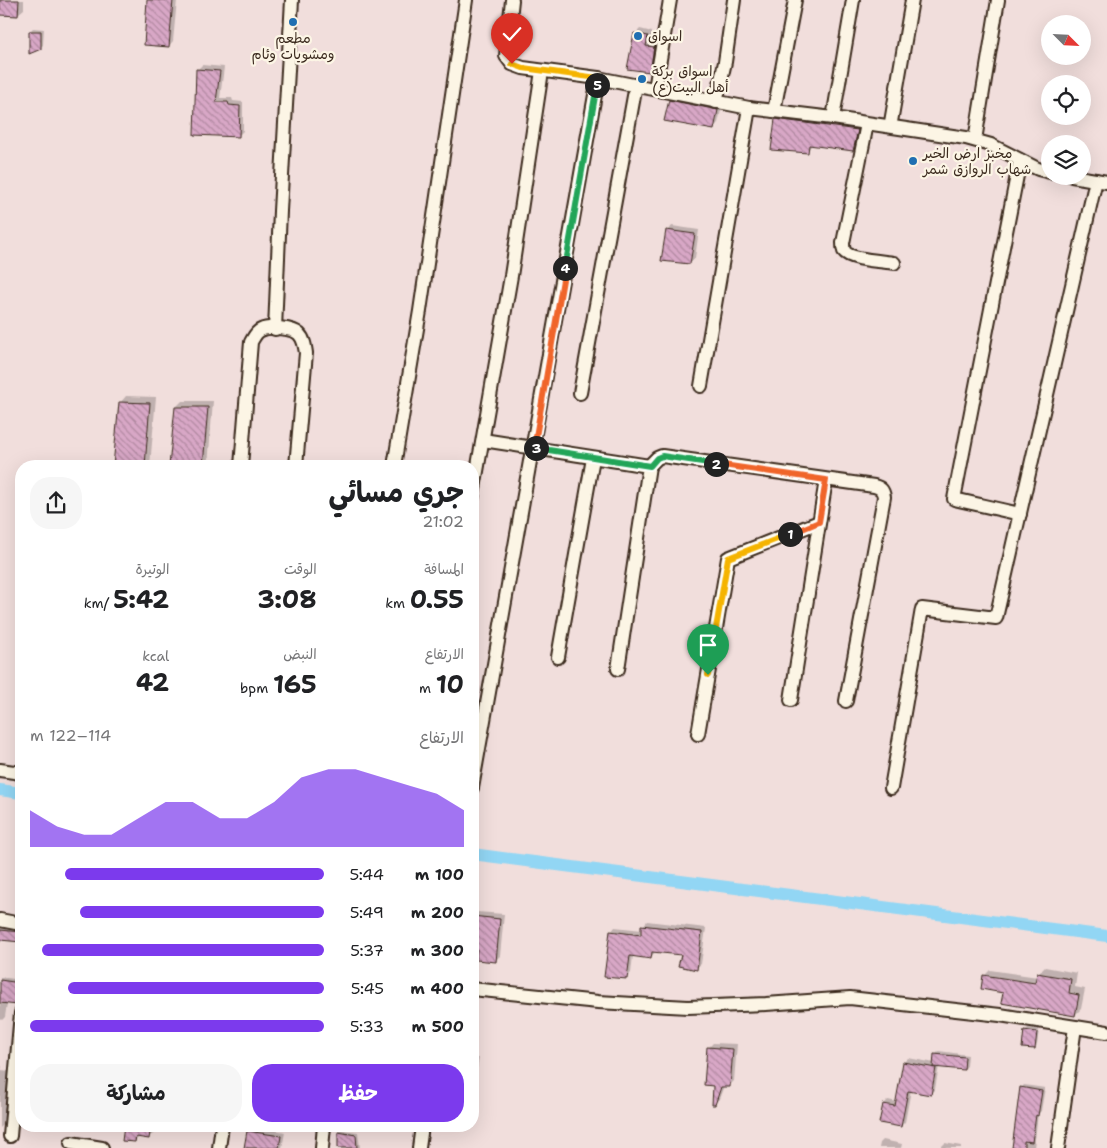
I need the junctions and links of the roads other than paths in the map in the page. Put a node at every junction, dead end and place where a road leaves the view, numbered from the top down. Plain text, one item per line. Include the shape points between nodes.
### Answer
1 (292, 0) edge
2 (466, 0) edge
3 (512, 0) edge
4 (670, 0) edge
5 (734, 0) edge
6 (794, 0) edge
7 (853, 0) edge
8 (912, 0) edge
9 (998, 0) edge
10 (542, 71) junction
11 (598, 78) junction
12 (636, 85) junction
13 (655, 89) junction
14 (716, 102) junction
15 (749, 108) junction
16 (774, 111) junction
17 (833, 118) junction
18 (890, 122) dead end
19 (866, 124) junction
20 (975, 140) junction
21 (1020, 160) junction
22 (1041, 170) edge
23 (1101, 181) edge
24 (894, 263) dead end
25 (275, 329) junction
26 (701, 386) dead end
27 (580, 393) dead end
28 (483, 440) junction
29 (534, 448) junction
30 (593, 458) junction
31 (241, 460) edge
32 (297, 460) edge
33 (395, 460) edge
34 (479, 462) edge
35 (650, 466) junction
36 (826, 480) junction
37 (1020, 514) junction
38 (819, 522) junction
39 (558, 657) dead end
40 (618, 669) dead end
41 (791, 700) dead end
42 (846, 701) dead end
43 (698, 734) dead end
44 (479, 750) edge
45 (0, 770) edge
46 (15, 772) edge
47 (891, 788) dead end
48 (0, 920) edge
49 (15, 923) edge
50 (479, 991) edge
51 (1075, 1027) junction
52 (1107, 1032) edge
53 (15, 1080) edge
54 (221, 1132) edge
55 (323, 1132) edge
56 (421, 1132) edge
57 (10, 1136) dead end
58 (70, 1143) dead end
59 (102, 1148) edge
60 (219, 1148) edge
61 (322, 1148) edge
62 (419, 1148) edge
63 (1058, 1148) edge

1 - 25 street
2 - 33 street
3 - 10 street via 506,56 512,64
4 - 13 street
5 - 14 street
6 - 16 street
7 - 17 street
8 - 18 street
9 - 20 street
10 - 11 street
10 - 28 street
11 - 12 street
11 - 29 street
12 - 13 street
12 - 27 street
13 - 14 street
14 - 15 street
15 - 16 street
15 - 26 street
16 - 17 street
17 - 19 street
19 - 20 street
19 - 24 street via 842,243 850,255
20 - 21 street
21 - 22 street
21 - 37 street via 954,499
23 - 37 street
25 - 31 street via 263,329 251,342
25 - 32 street via 292,329 299,334 306,353
28 - 29 street
28 - 34 street
29 - 30 street
29 - 44 street
30 - 35 street
30 - 39 street
35 - 36 street via 662,456
35 - 40 street
36 - 38 street
36 - 42 street via 874,486 884,492
37 - 47 street via 996,618 922,609
38 - 41 street
38 - 43 street via 728,558
45 - 46 street
48 - 49 street
50 - 51 street via 598,1002 688,1006 850,998
51 - 52 street
51 - 63 street
53 - 57 street
54 - 60 street
55 - 61 street
56 - 62 street
58 - 59 street

